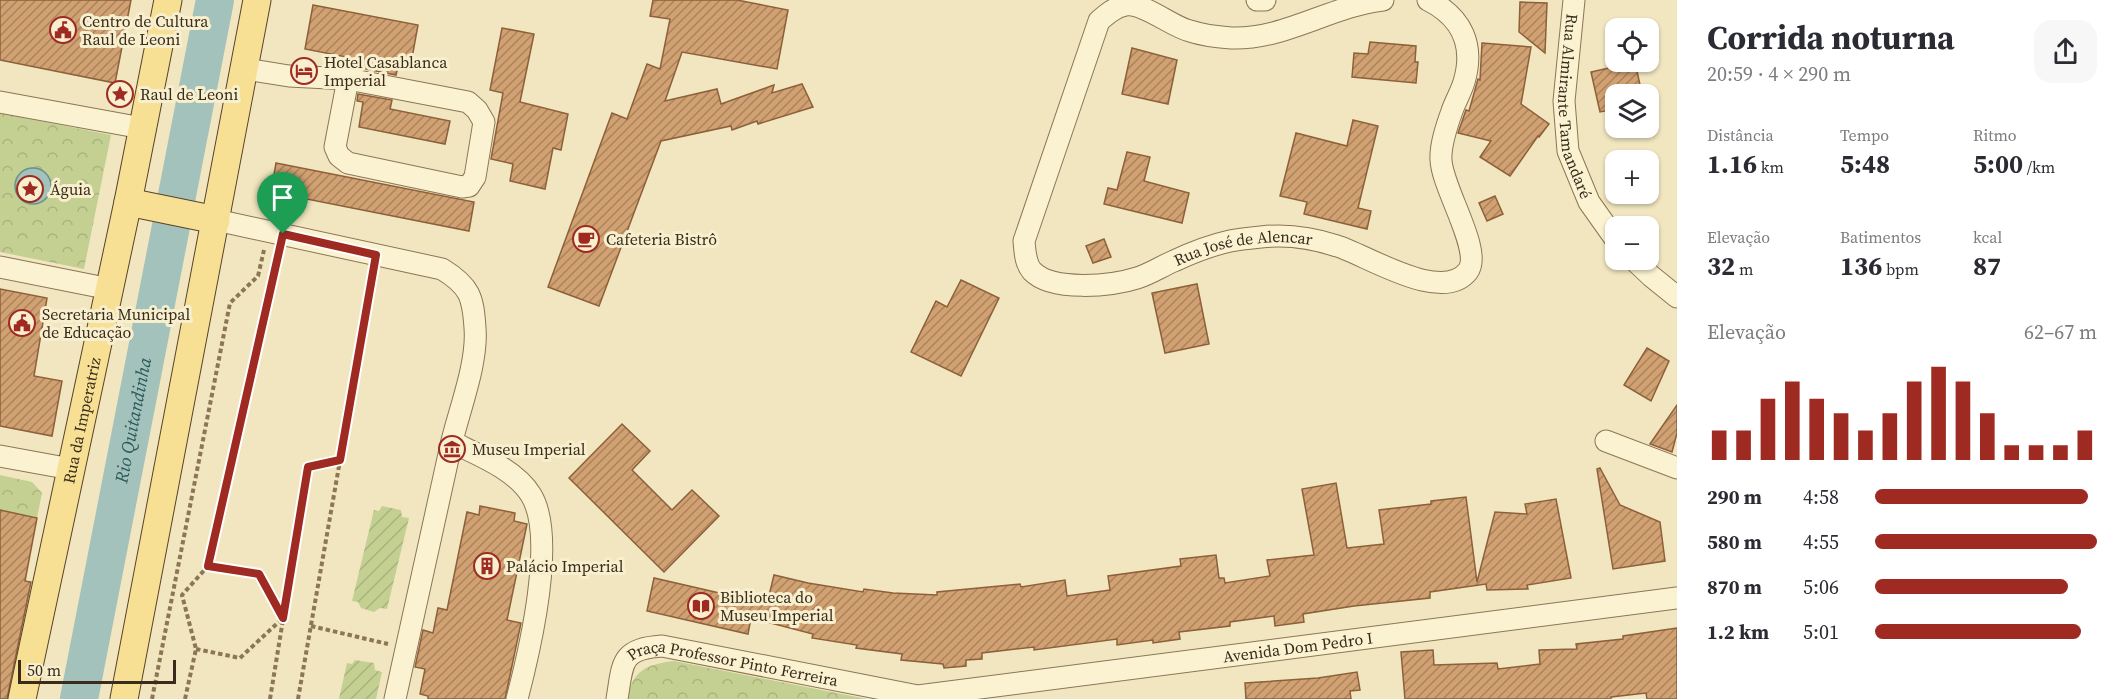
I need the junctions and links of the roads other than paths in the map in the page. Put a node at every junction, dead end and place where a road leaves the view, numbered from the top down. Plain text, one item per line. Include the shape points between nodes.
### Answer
1 (168, 0) edge
2 (257, 0) edge
3 (1257, 0) edge
4 (1264, 0) edge
5 (1383, 0) edge
6 (1428, 0) edge
7 (1574, 0) edge
8 (1145, 5) edge
9 (245, 69) junction
10 (348, 79) junction
11 (0, 102) edge
12 (142, 128) junction
13 (128, 202) junction
14 (216, 220) junction
15 (1605, 225) edge
16 (0, 267) edge
17 (1645, 270) edge
18 (110, 289) junction
19 (1677, 297) edge
20 (1606, 441) dead end
21 (452, 442) junction
22 (0, 456) edge
23 (1677, 468) edge
24 (71, 469) junction
25 (1677, 598) edge
26 (918, 697) edge
27 (22, 699) edge
28 (124, 699) edge
29 (395, 699) edge
30 (517, 699) edge
31 (617, 699) edge

1 - 12 main road, Rua da Imperatriz
2 - 9 main road
3 - 4 street
5 - 8 street, Rua José de Alencar via 1265,34 1231,38 1189,31 1169,23
6 - 8 street, Rua José de Alencar via 1442,7 1461,27 1468,54 1464,82 1441,159 1471,247 1473,261 1461,278 1411,278 1339,246 1300,237 1270,236 1230,241 1179,258 1137,278 1091,285 1046,280 1032,270 1024,241 1099,21 1110,11 1128,4
7 - 15 street, Rua Almirante Tamandaré via 1564,101 1568,151 1589,202
9 - 10 street
9 - 14 main road
10 - 10 street via 335,147 339,156 348,163 469,186 475,177 484,122 468,102
11 - 12 street
12 - 13 main road, Rua da Imperatriz
13 - 14 main road
13 - 18 main road, Rua da Imperatriz
14 - 21 street via 442,269 456,277 469,291 476,331
14 - 28 main road
16 - 18 street
17 - 19 street
18 - 24 main road, Rua da Imperatriz
20 - 23 street
21 - 29 street
21 - 30 street via 501,466 530,494 538,510 542,531 539,582 528,658
22 - 24 street
24 - 27 main road, Rua da Imperatriz
25 - 26 street, Avenida Dom Pedro I
26 - 31 street, Praça Professor Pinto Ferreira via 662,646 635,651 628,657 622,667

